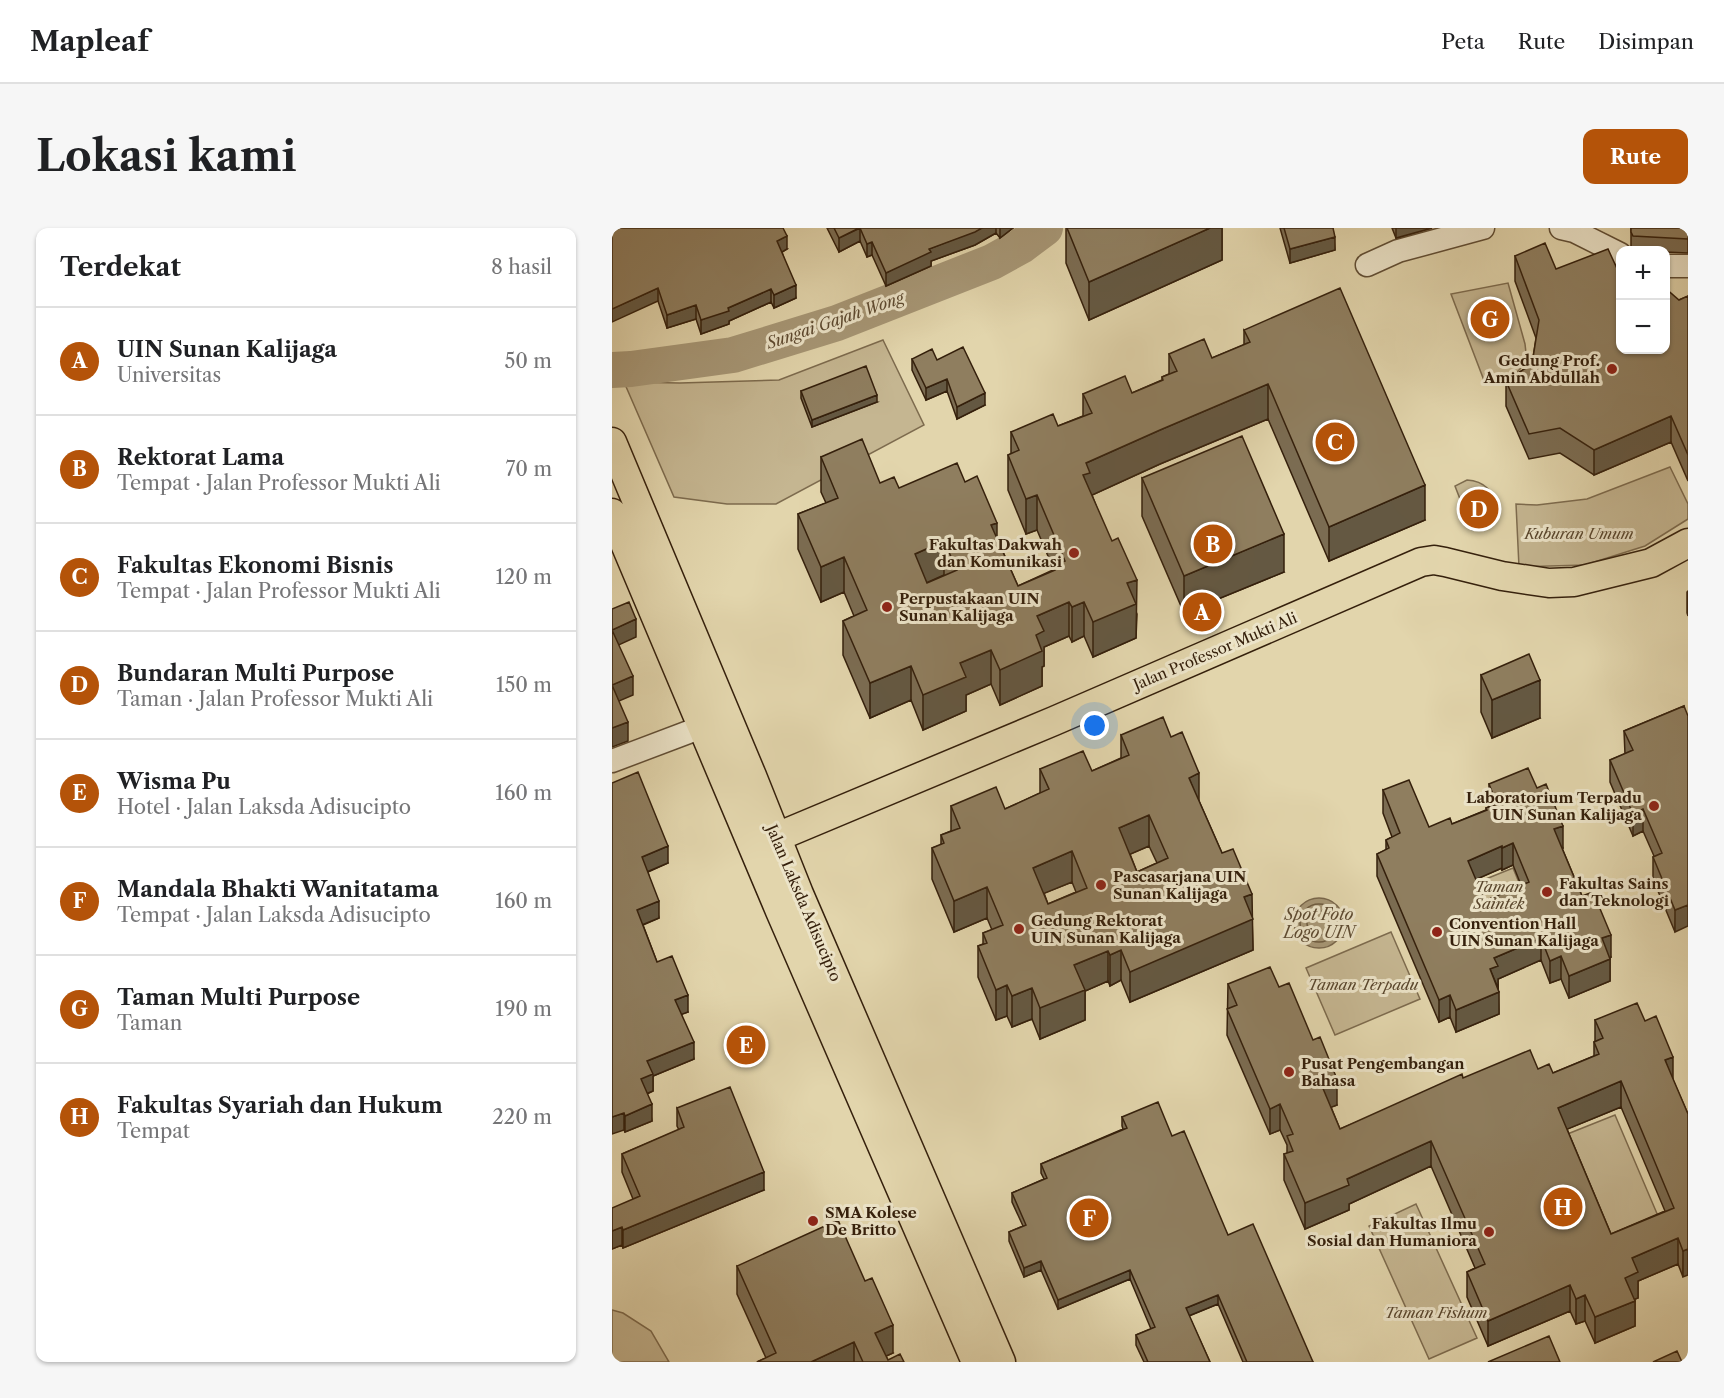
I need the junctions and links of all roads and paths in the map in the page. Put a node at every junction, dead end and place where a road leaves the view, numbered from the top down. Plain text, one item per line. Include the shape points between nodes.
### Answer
1 (1483, 228) edge
2 (1561, 228) edge
3 (1616, 252) edge
4 (1367, 265) dead end
5 (1670, 266) edge
6 (1688, 266) edge
7 (612, 442) edge
8 (612, 513) edge
9 (1688, 543) edge
10 (702, 727) junction
11 (612, 761) edge
12 (765, 842) junction
13 (963, 1301) junction
14 (976, 1362) edge
15 (1001, 1362) edge

1 - 4 street via 1398,251
2 - 3 street
5 - 6 street
7 - 12 main road, Jalan Laksda Adisucipto
8 - 10 main road, Jalan Laksda Adisucipto
9 - 12 main road, Jalan Professor Mukti Ali via 1651,563 1574,582 1549,584 1434,560 1421,562
10 - 11 street
10 - 12 main road, Jalan Laksda Adisucipto
12 - 13 main road, Jalan Laksda Adisucipto via 799,894
13 - 14 main road, Jalan Laksda Adisucipto
13 - 15 main road, Jalan Laksda Adisucipto

